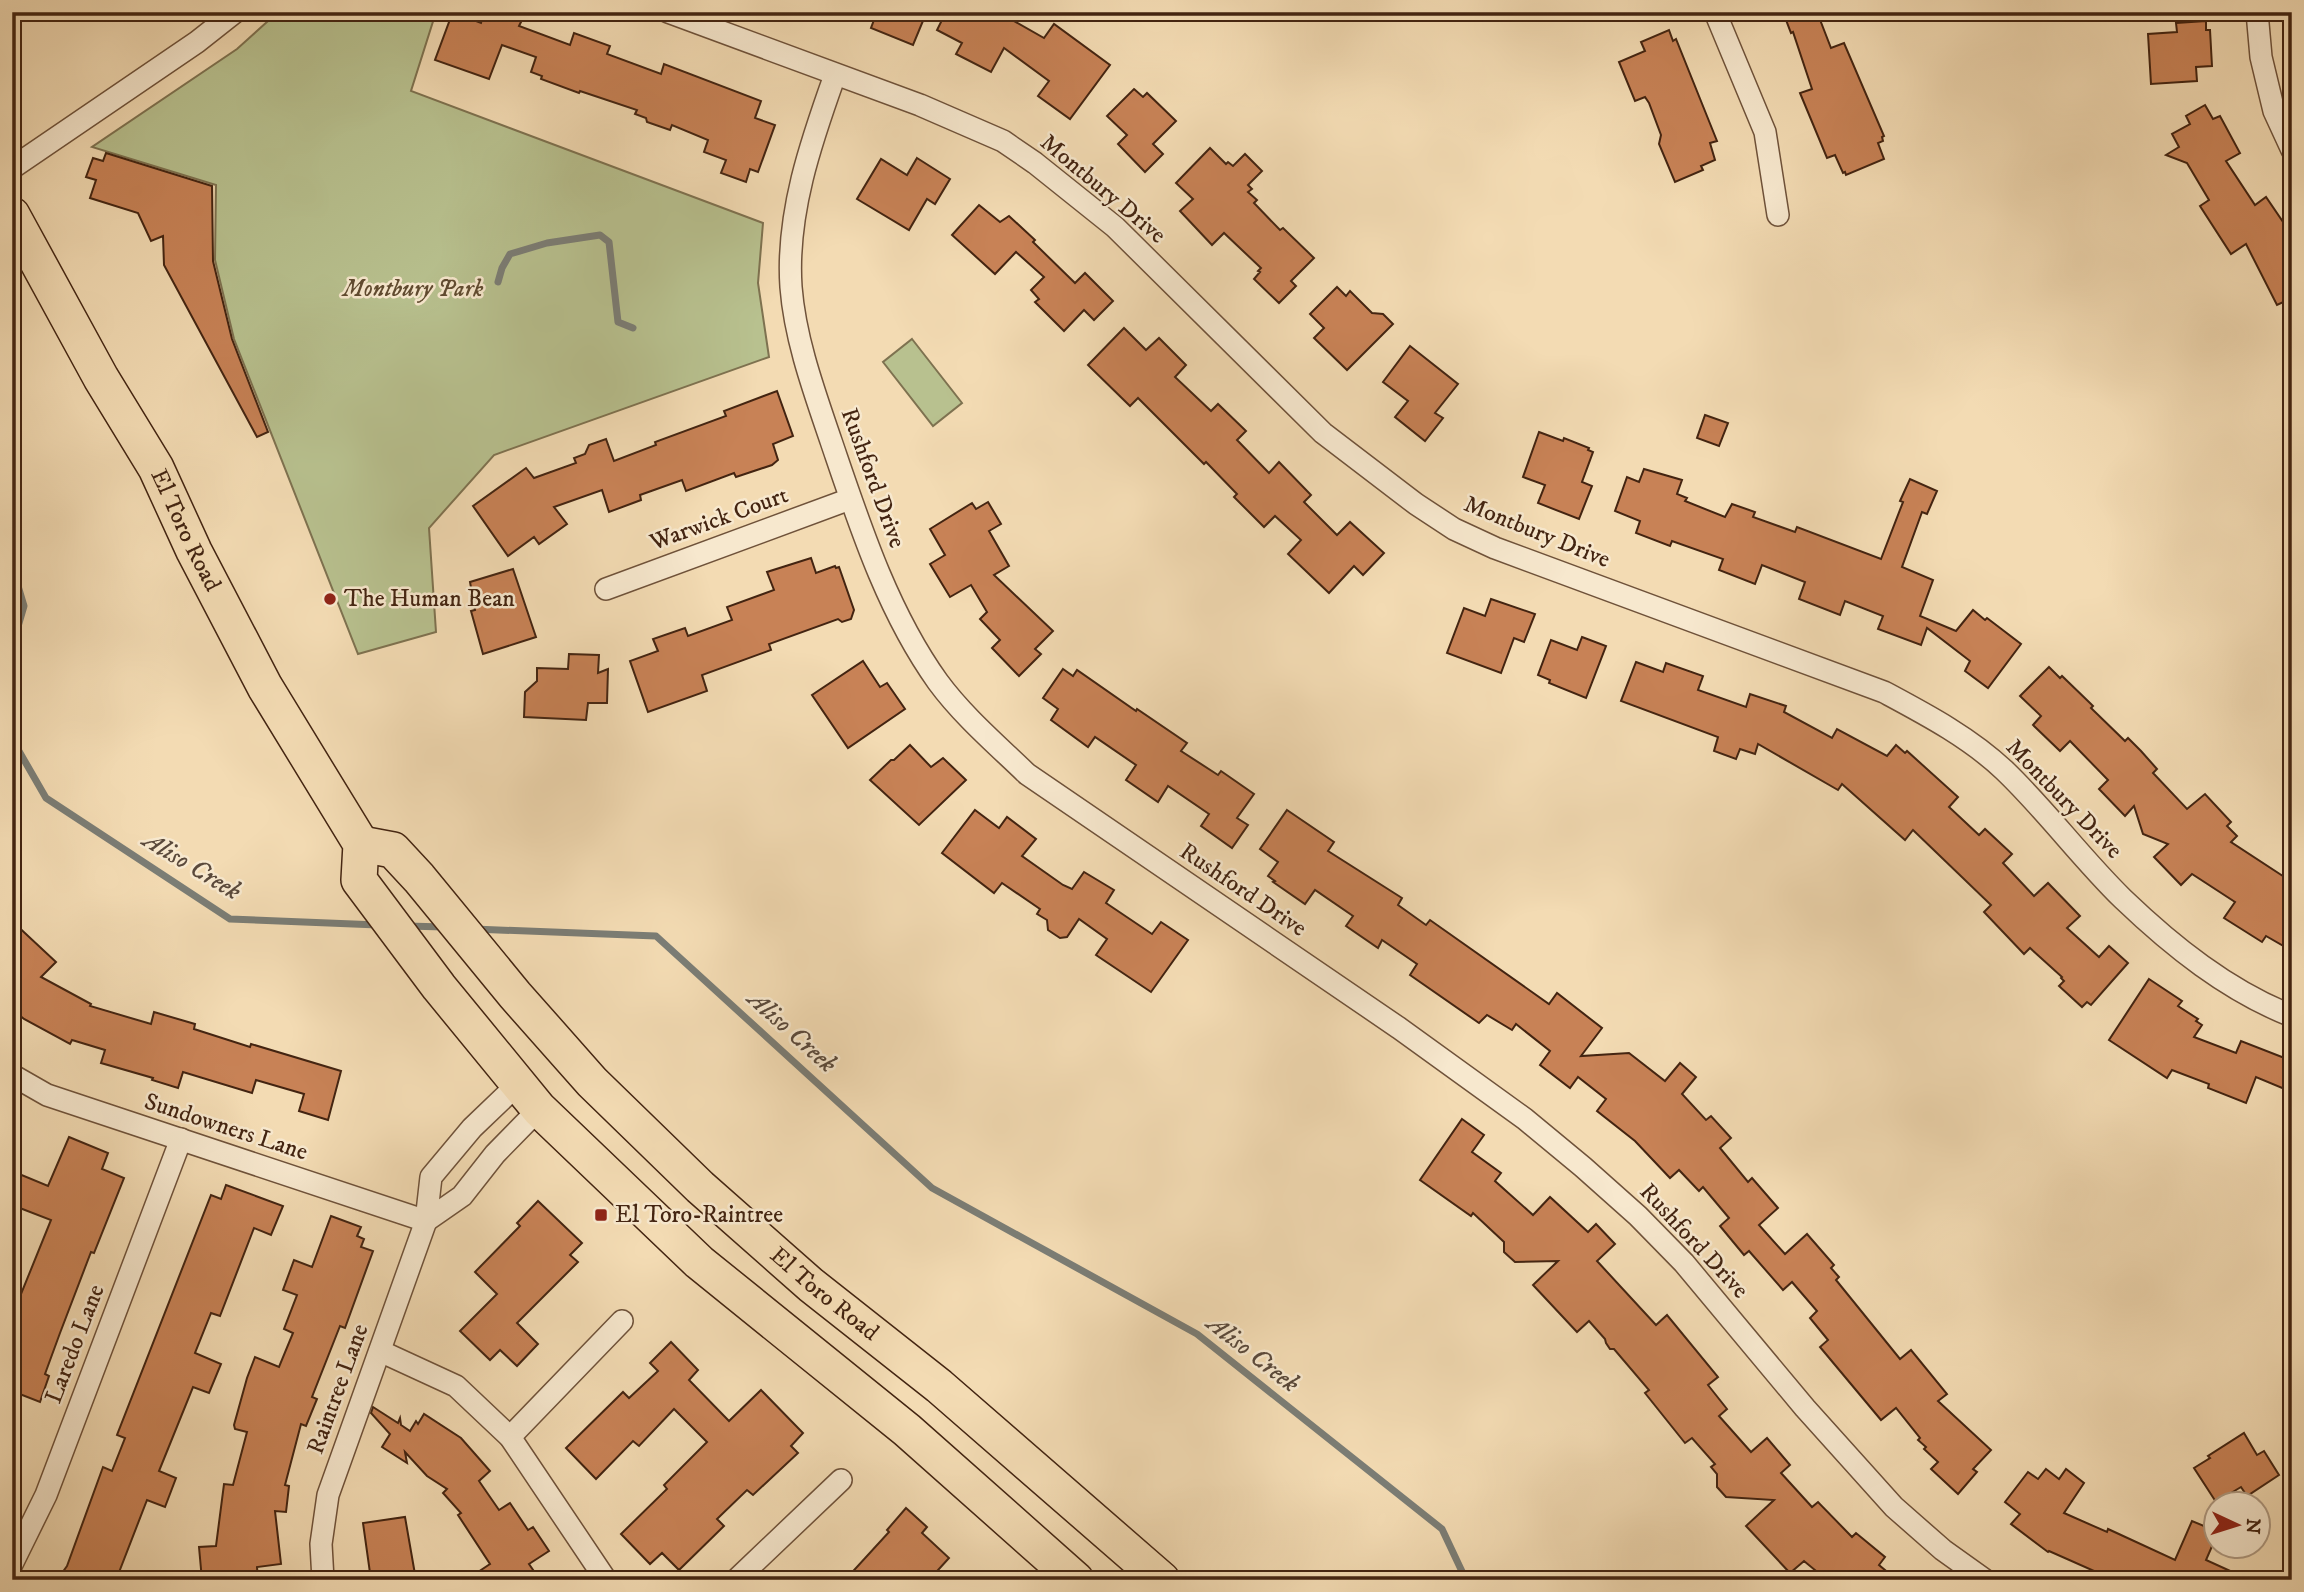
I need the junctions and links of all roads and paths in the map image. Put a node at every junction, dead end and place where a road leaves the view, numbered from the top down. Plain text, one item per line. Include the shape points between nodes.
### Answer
1 (234, 12) edge
2 (668, 12) edge
3 (1715, 12) edge
4 (2257, 12) edge
5 (835, 75) junction
6 (2292, 150) edge
7 (12, 168) edge
8 (12, 215) edge
9 (1778, 215) dead end
10 (850, 499) junction
11 (606, 589) dead end
12 (361, 844) junction
13 (2292, 1016) edge
14 (12, 1075) edge
15 (529, 1096) junction
16 (181, 1139) junction
17 (456, 1148) junction
18 (481, 1172) junction
19 (426, 1221) junction
20 (622, 1321) dead end
21 (380, 1351) junction
22 (510, 1437) junction
23 (841, 1480) dead end
24 (12, 1564) edge
25 (323, 1580) edge
26 (606, 1580) edge
27 (736, 1580) edge
28 (1076, 1580) edge
29 (1162, 1580) edge
30 (1985, 1580) edge

1 - 7 street
2 - 5 street, Montbury Drive
3 - 9 street via 1765,132
4 - 6 street via 2261,57 2274,111
5 - 10 street, Rushford Drive via 806,157 792,242 791,287 814,391
5 - 13 street, Montbury Drive via 962,121 1035,163 1115,227 1323,433 1454,529 1884,692 1942,724 2003,769 2122,898 2174,946 2228,983
8 - 12 main road, El Toro Road via 156,468 265,687
10 - 11 street, Warwick Court
10 - 30 street, Rushford Drive via 906,633 940,684 1027,774 1410,1036 1583,1167 1684,1263 1894,1507
12 - 15 main road via 359,880
12 - 29 main road, El Toro Road via 393,850 592,1082 700,1187
14 - 16 street, Sundowners Lane via 47,1095
15 - 17 street, Raintree Lane via 472,1128
15 - 18 street
15 - 28 main road via 699,1262 907,1430
16 - 19 street, Sundowners Lane
16 - 24 street, Laredo Lane via 46,1495
17 - 18 street
17 - 19 street, Raintree Lane via 432,1177
18 - 19 street via 462,1196
19 - 21 street, Raintree Lane
20 - 22 street
21 - 22 street via 456,1386
21 - 25 street, Raintree Lane via 328,1495 321,1544
22 - 26 street
23 - 27 street

